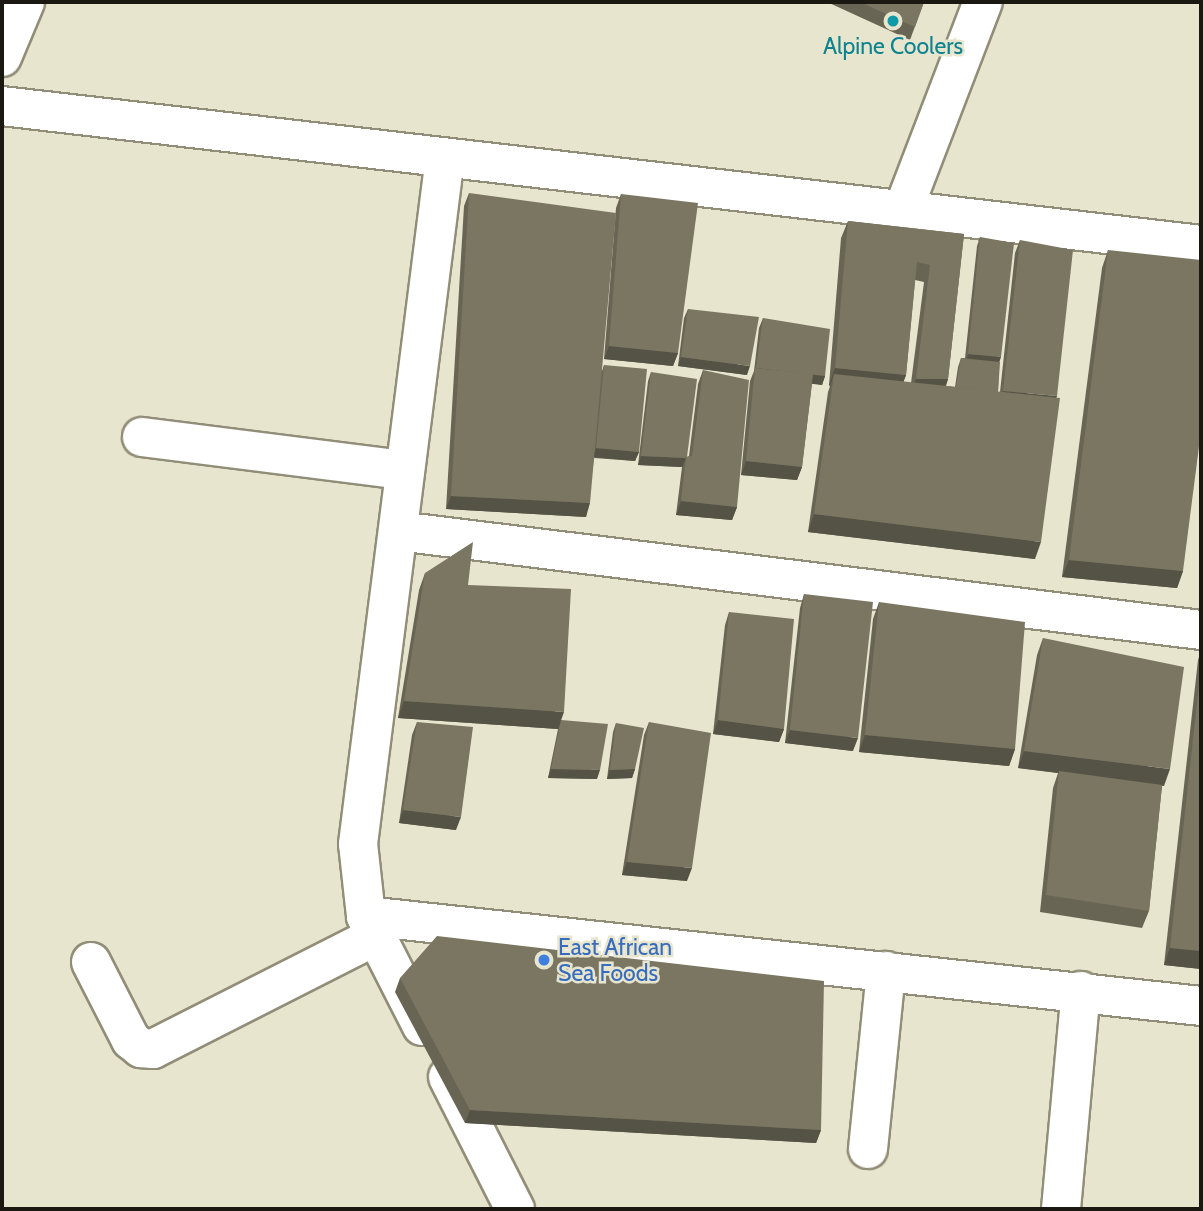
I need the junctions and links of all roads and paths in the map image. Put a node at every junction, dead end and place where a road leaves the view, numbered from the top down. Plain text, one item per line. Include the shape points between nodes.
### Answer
1 (25, 2) edge
2 (984, 2) edge
3 (2, 57) edge
4 (2, 106) edge
5 (445, 157) junction
6 (903, 210) junction
7 (1201, 245) edge
8 (142, 437) dead end
9 (405, 470) junction
10 (398, 531) junction
11 (1201, 630) edge
12 (371, 926) junction
13 (91, 962) dead end
14 (886, 971) junction
15 (1081, 991) junction
16 (1201, 1006) edge
17 (868, 1149) dead end
18 (515, 1209) edge
19 (1061, 1209) edge

1 - 3 street
2 - 6 street
4 - 5 street
5 - 6 street
5 - 9 street
6 - 7 street
8 - 9 street
9 - 10 street
10 - 11 street
10 - 12 street via 358,844
12 - 13 street via 153,1049 131,1041
12 - 14 street
12 - 18 street
14 - 15 street
14 - 17 street
15 - 16 street
15 - 19 street

